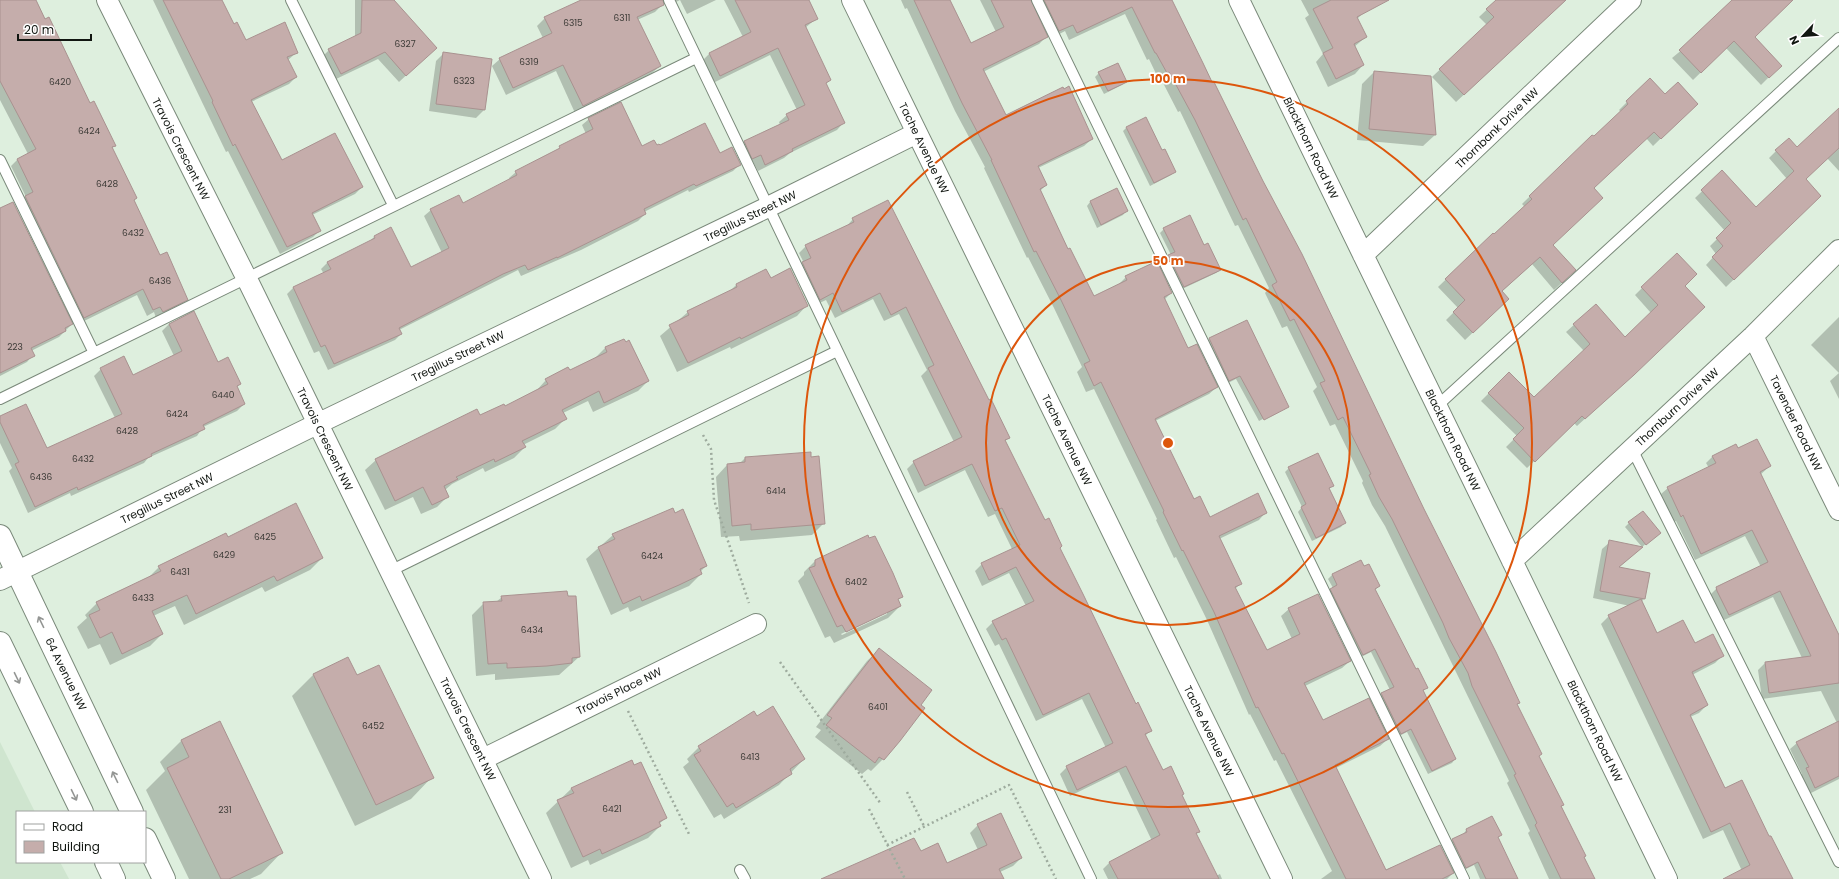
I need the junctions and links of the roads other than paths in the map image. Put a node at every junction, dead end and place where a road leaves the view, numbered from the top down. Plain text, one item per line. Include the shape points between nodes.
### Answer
1 (107, 0) edge
2 (291, 0) edge
3 (669, 0) edge
4 (852, 0) edge
5 (1037, 0) edge
6 (1239, 0) edge
7 (1631, 0) edge
8 (1839, 38) edge
9 (696, 58) junction
10 (917, 133) junction
11 (0, 160) edge
12 (393, 205) junction
13 (768, 207) junction
14 (1839, 250) edge
15 (1363, 255) junction
16 (247, 279) junction
17 (1753, 336) junction
18 (837, 351) junction
19 (94, 353) junction
20 (0, 399) edge
21 (1437, 406) junction
22 (317, 424) junction
23 (1632, 449) junction
24 (1839, 510) edge
25 (0, 536) edge
26 (1512, 561) junction
27 (390, 571) junction
28 (9, 576) edge
29 (756, 624) road end
30 (0, 643) edge
31 (483, 759) junction
32 (82, 811) edge
33 (131, 811) edge
34 (146, 841) edge
35 (1839, 862) edge
36 (106, 863) edge
37 (114, 879) edge
38 (164, 879) edge
39 (541, 879) edge
40 (1091, 879) edge
41 (1282, 879) edge
42 (1464, 879) edge
43 (1667, 879) edge

1 - 16 street, Travois Crescent NW
2 - 12 lane
3 - 9 lane
4 - 10 street, Tache Avenue NW
5 - 42 lane
6 - 15 street, Blackthorn Road NW
7 - 15 street, Thornbank Drive NW
8 - 21 lane
9 - 12 lane
9 - 13 lane
10 - 13 street, Tregillus Street NW
10 - 41 street, Tache Avenue NW
11 - 19 lane
12 - 16 lane
13 - 18 lane
13 - 22 street, Tregillus Street NW
14 - 17 street, Thornburn Drive NW
15 - 21 street, Blackthorn Road NW
16 - 19 lane
16 - 22 street, Travois Crescent NW
17 - 23 street, Thornburn Drive NW
17 - 24 street, Tavender Road NW
18 - 27 lane
18 - 40 lane
19 - 20 lane
21 - 26 street, Blackthorn Road NW
22 - 27 street, Travois Crescent NW
22 - 28 street, Tregillus Street NW
23 - 26 street, Thornburn Drive NW
23 - 35 lane
25 - 28 main road, 64 Avenue NW
26 - 43 street, Blackthorn Road NW
27 - 31 street, Travois Crescent NW
33 -> 28 main road, 64 Avenue NW
29 - 31 street, Travois Place NW
30 -> 32 main road
31 - 39 street, Travois Crescent NW
34 - 38 main road
36 - 37 main road

